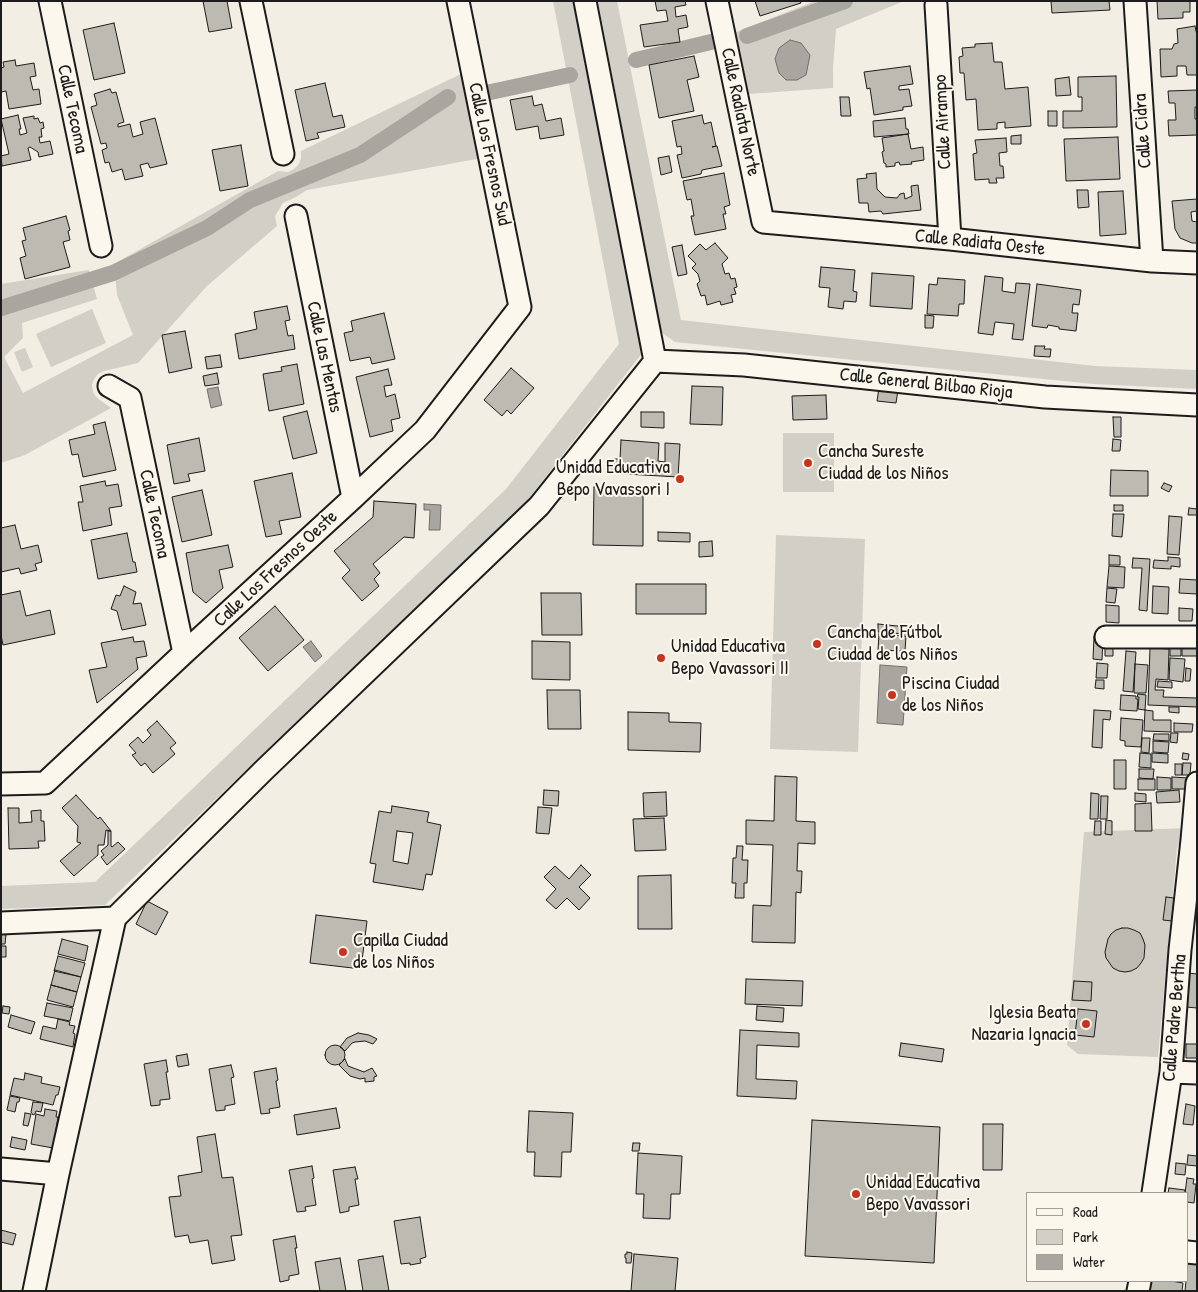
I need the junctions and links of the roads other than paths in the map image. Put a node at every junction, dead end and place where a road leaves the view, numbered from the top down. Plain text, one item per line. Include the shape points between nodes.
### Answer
1 (50, 1) edge
2 (251, 1) edge
3 (458, 1) edge
4 (585, 1) edge
5 (717, 1) edge
6 (1134, 1) edge
7 (936, 5) dead end
8 (283, 154) dead end
9 (296, 216) dead end
10 (763, 222) joint
11 (950, 239) junction
12 (101, 246) dead end
13 (1152, 261) junction
14 (1197, 263) edge
15 (520, 307) joint
16 (655, 360) junction
17 (110, 386) dead end
18 (1197, 405) edge
19 (353, 498) junction
20 (1197, 637) edge
21 (1106, 638) dead end
22 (184, 653) junction
23 (2, 780) edge
24 (1197, 783) edge
25 (1194, 840) edge
26 (115, 918) junction
27 (1, 923) edge
28 (1189, 950) edge
29 (1171, 1072) junction
30 (1197, 1073) edge
31 (1, 1169) edge
32 (58, 1174) junction
33 (1153, 1192) edge
34 (34, 1291) edge

1 - 12 street, Calle Tecoma
2 - 8 street
3 - 15 street, Calle Los Fresnos Sud
4 - 16 street
5 - 10 street, Calle Radiata Norte
6 - 13 street, Calle Cidra
7 - 11 street, Calle Airampo
9 - 19 street, Calle Las Mentas
10 - 11 street, Calle Radiata Oeste
11 - 13 street, Calle Radiata Oeste
13 - 14 street, Calle Radiata Oeste
15 - 19 street, Calle Los Fresnos Oeste via 425,430
16 - 18 street, Calle General Bilbao Rioja via 744,364 1045,397
16 - 26 street via 539,506
17 - 22 street, Calle Tecoma via 130,398
19 - 22 street, Calle Los Fresnos Oeste
20 - 21 street
22 - 23 street, Calle Los Fresnos Oeste via 45,783
24 - 25 street, Calle Padre Bertha
25 - 28 street, Calle Padre Bertha
26 - 27 street
26 - 32 street
28 - 29 street, Calle Padre Bertha
29 - 30 street
29 - 33 street, Calle Padre Bertha
31 - 32 street
32 - 34 street

